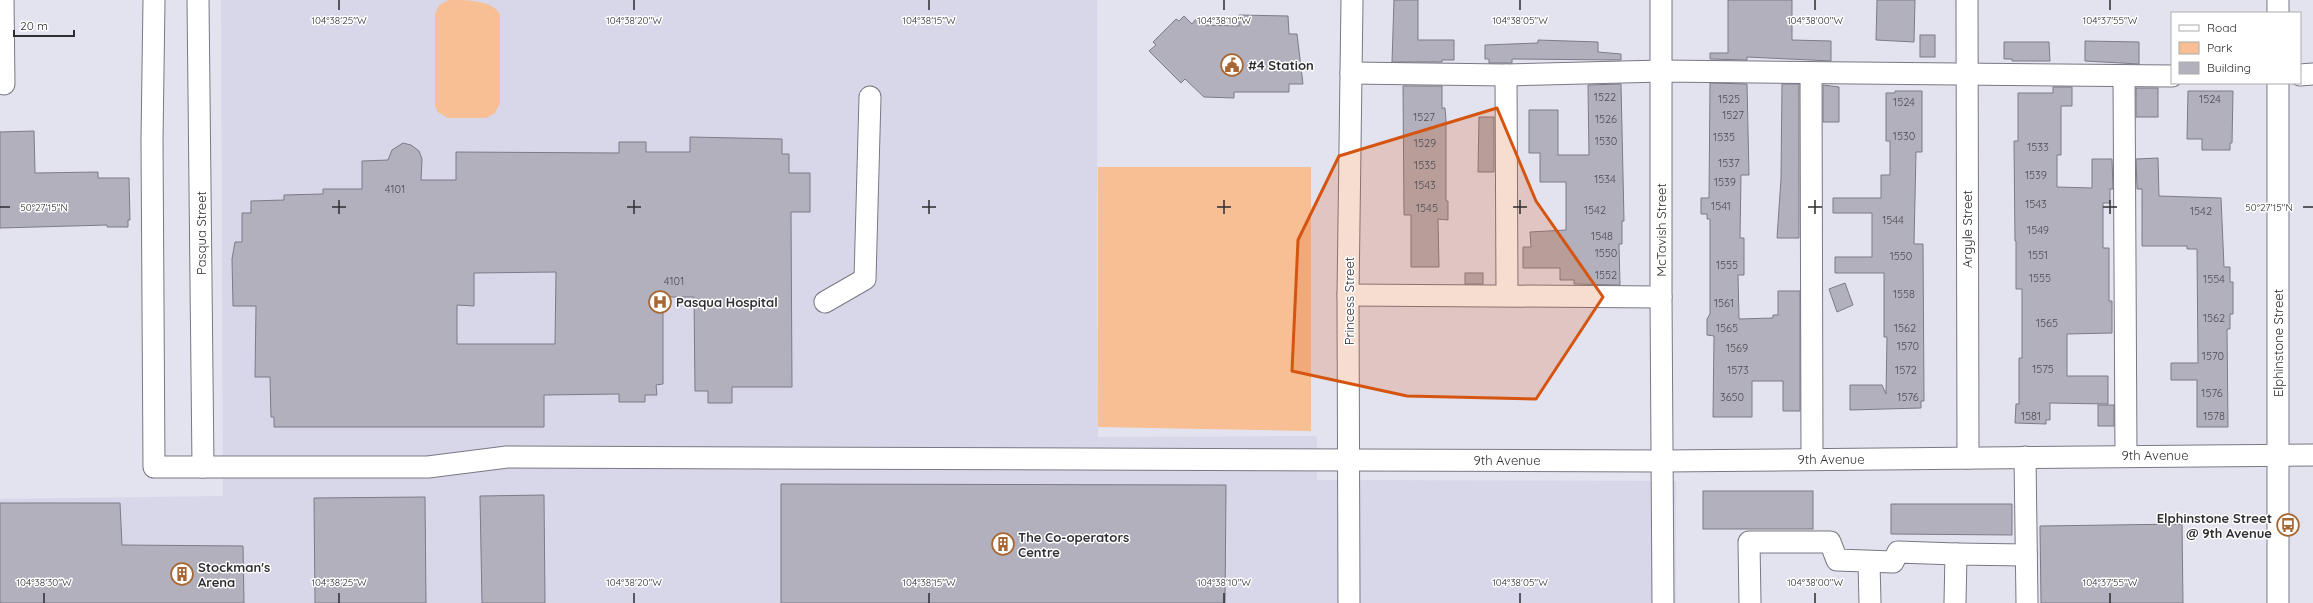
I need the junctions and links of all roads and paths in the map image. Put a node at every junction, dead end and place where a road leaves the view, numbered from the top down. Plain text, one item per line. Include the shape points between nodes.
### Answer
1 (3, 0) edge
2 (154, 0) edge
3 (198, 0) edge
4 (1352, 0) edge
5 (1661, 0) edge
6 (1968, 0) edge
7 (2278, 0) edge
8 (2278, 12) edge
9 (1662, 70) junction
10 (1351, 73) junction
11 (1811, 73) junction
12 (1966, 73) junction
13 (1506, 74) junction
14 (2301, 74) edge
15 (2313, 74) edge
16 (2124, 76) junction
17 (2171, 76) edge
18 (4, 84) dead end
19 (2278, 84) edge
20 (870, 98) dead end
21 (1507, 294) junction
22 (1348, 295) junction
23 (1661, 296) junction
24 (825, 302) dead end
25 (2126, 455) junction
26 (2313, 455) edge
27 (2278, 456) junction
28 (2025, 457) junction
29 (1968, 458) junction
30 (1812, 459) junction
31 (1349, 460) junction
32 (1663, 461) junction
33 (203, 467) junction
34 (1956, 554) junction
35 (2026, 555) junction
36 (1869, 562) junction
37 (1349, 603) edge
38 (1663, 603) edge
39 (1750, 603) edge
40 (1870, 603) edge
41 (1956, 603) edge
42 (2027, 603) edge
43 (2278, 603) edge

1 - 18 street
2 - 33 street, 9th Avenue via 154,467
3 - 33 street, Pasqua Street
4 - 10 street, Princess Street
5 - 9 street, McTavish Street
6 - 12 street, Argyle Street
7 - 8 street
9 - 11 street
9 - 13 street
9 - 23 street, McTavish Street
10 - 13 street
10 - 22 street, Princess Street
11 - 12 street
11 - 30 street
12 - 16 street
12 - 29 street, Argyle Street
13 - 21 street
14 - 15 street
16 - 17 street
16 - 25 street
19 - 27 street, Elphinstone Street
20 - 24 street via 865,279
21 - 22 street
21 - 23 street
22 - 31 street, Princess Street
23 - 32 street, McTavish Street
25 - 27 street, 9th Avenue
25 - 28 street, 9th Avenue
26 - 27 street, 9th Avenue
27 - 43 street, Elphinstone Street
28 - 29 street, 9th Avenue
28 - 35 street
29 - 30 street, 9th Avenue
30 - 32 street, 9th Avenue
31 - 32 street, 9th Avenue
31 - 33 street, 9th Avenue via 507,457 428,467
31 - 37 street, Princess Street
32 - 38 street, McTavish Street
34 - 35 street
34 - 36 street via 1898,552 1893,562
34 - 41 street
35 - 42 street
36 - 39 street via 1837,560 1830,542 1749,542
36 - 40 street

